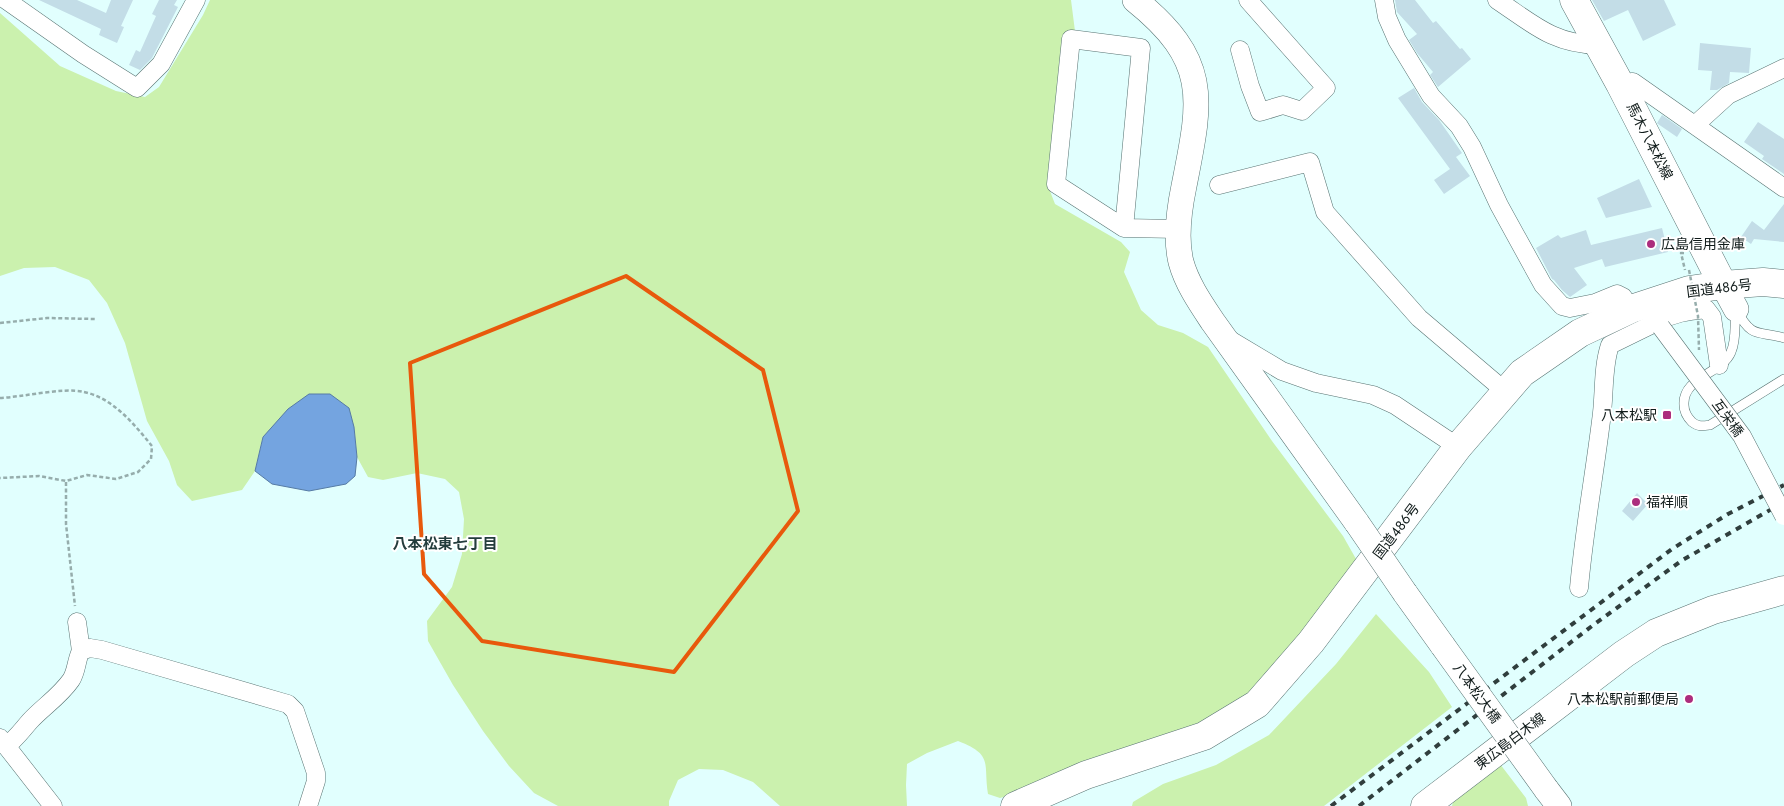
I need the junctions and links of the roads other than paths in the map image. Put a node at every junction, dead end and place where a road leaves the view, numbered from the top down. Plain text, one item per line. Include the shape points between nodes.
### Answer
1 (6, 0) edge
2 (196, 0) edge
3 (1135, 0) edge
4 (1248, 0) edge
5 (1384, 0) edge
6 (1498, 0) edge
7 (1574, 0) edge
8 (1598, 45) junction
9 (1240, 50) dead end
10 (1784, 68) edge
11 (1620, 84) junction
12 (1695, 125) junction
13 (1219, 185) dead end
14 (1784, 188) edge
15 (1124, 228) junction
16 (1178, 229) junction
17 (1784, 284) edge
18 (1722, 285) junction
19 (1632, 309) junction
20 (1736, 309) junction
21 (1659, 324) junction
22 (1224, 337) junction
23 (1784, 338) edge
24 (1719, 365) junction
25 (1784, 379) edge
26 (1506, 392) junction
27 (1458, 447) junction
28 (1784, 516) edge
29 (1579, 588) dead end
30 (1784, 590) edge
31 (77, 622) road end
32 (80, 651) junction
33 (3, 742) edge
34 (1552, 797) edge
35 (53, 806) edge
36 (308, 806) edge
37 (1016, 806) edge
38 (1425, 806) edge

1 - 2 street via 137,88 161,64
3 - 16 street, 八本松大橋 via 1164,26 1179,46 1189,63 1197,90 1196,118
4 - 9 street via 1326,88 1302,111 1283,105 1260,112
5 - 19 street via 1397,40 1431,96 1459,126 1472,147 1499,205 1543,285 1562,306 1570,308 1595,303 1617,294 1623,296
6 - 8 street via 1547,34 1579,44
7 - 8 main road, 馬木八本松線
8 - 11 main road, 馬木八本松線
10 - 12 street via 1728,95
11 - 12 street via 1634,82
11 - 18 main road, 馬木八本松線
12 - 14 street
13 - 26 street via 1310,162 1325,212 1419,318
15 - 15 street via 1056,184 1071,39 1141,48
15 - 16 street
16 - 22 street, 八本松大橋 via 1181,262 1195,294
17 - 18 main road, 国道486号
18 - 19 main road, 国道486号 via 1689,290
18 - 20 street
19 - 26 main road, 国道486号 via 1580,333 1522,374
20 - 23 lane via 1750,330
20 - 24 lane via 1731,352
21 - 24 street via 1684,311 1706,309 1712,317
21 - 28 street, 互栄橋, bridge via 1742,436
21 - 29 street via 1610,344 1605,361 1602,415
22 - 27 street via 1282,371 1316,383 1373,395 1395,405
22 - 34 street, 八本松大橋, bridge via 1404,594
24 - 25 lane via 1688,388 1684,397 1687,416 1701,426 1710,425
26 - 27 main road, 国道486号
27 - 37 main road, 国道486号 via 1311,642 1257,704 1204,736 1086,775
30 - 38 main road, 東広島白木線 via 1713,610 1656,633
31 - 32 street
32 - 33 street via 72,679 18,738
32 - 36 street via 90,648 102,650 288,704 295,711 316,773
33 - 35 street

